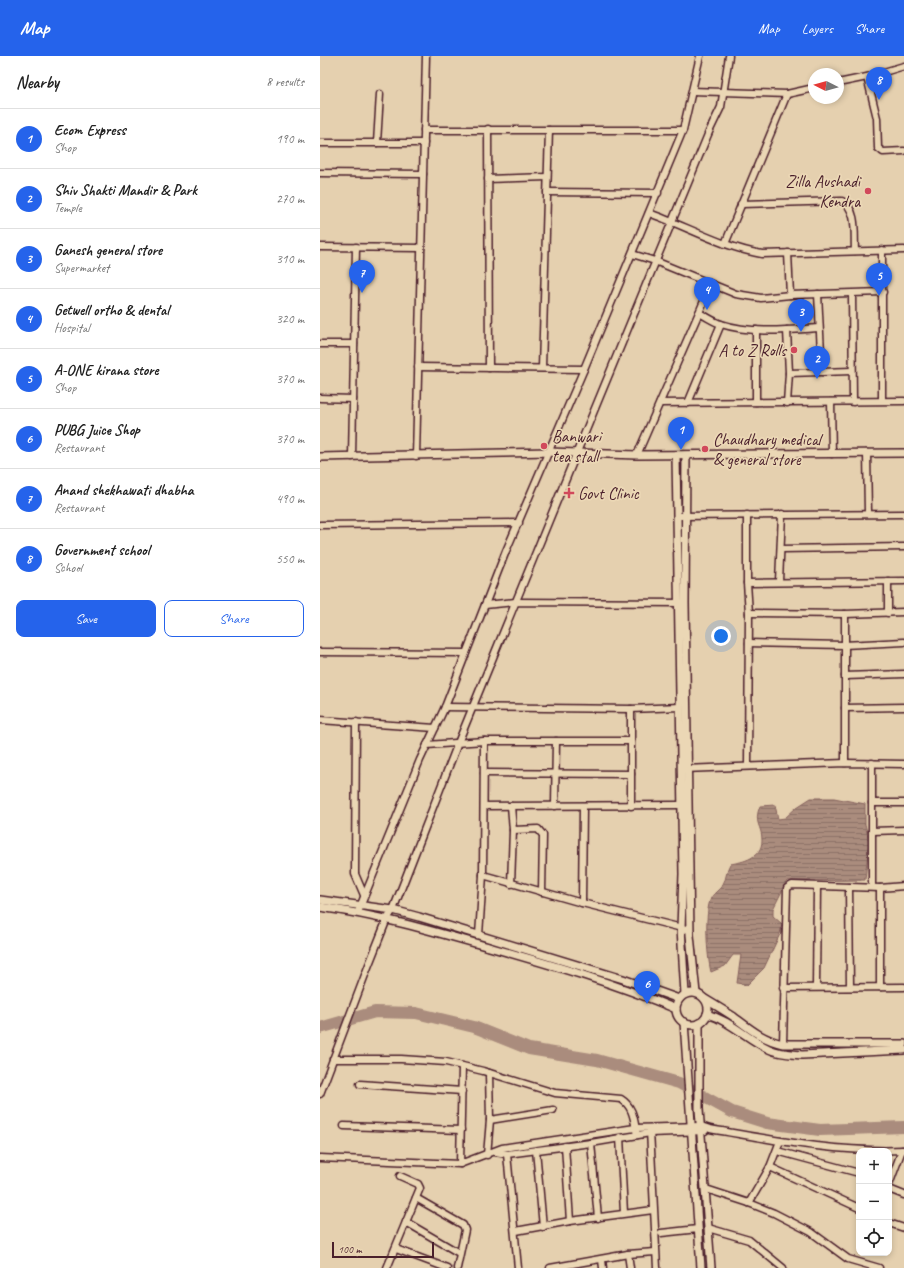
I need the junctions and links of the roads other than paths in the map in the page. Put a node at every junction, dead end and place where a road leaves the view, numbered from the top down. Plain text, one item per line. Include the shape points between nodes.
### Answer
1 (426, 56) edge
2 (700, 56) edge
3 (729, 56) edge
4 (904, 66) edge
5 (867, 78) junction
6 (844, 83) edge
7 (808, 89) edge
8 (692, 91) junction
9 (725, 92) junction
10 (380, 94) dead end
11 (787, 94) junction
12 (488, 129) junction
13 (424, 130) junction
14 (549, 130) junction
15 (683, 130) junction
16 (320, 143) edge
17 (377, 143) junction
18 (424, 143) junction
19 (904, 151) edge
20 (320, 173) edge
21 (423, 174) junction
22 (547, 178) junction
23 (488, 179) junction
24 (547, 192) junction
25 (658, 193) junction
26 (741, 204) junction
27 (649, 213) junction
28 (673, 221) junction
29 (725, 244) junction
30 (320, 247) edge
31 (356, 247) junction
32 (421, 248) junction
33 (882, 250) junction
34 (904, 250) edge
35 (855, 251) junction
36 (788, 253) junction
37 (632, 254) junction
38 (655, 261) junction
39 (711, 285) junction
40 (883, 292) junction
41 (790, 294) junction
42 (818, 294) junction
43 (852, 294) junction
44 (699, 312) junction
45 (721, 324) junction
46 (819, 328) junction
47 (756, 330) junction
48 (787, 330) junction
49 (320, 344) edge
50 (354, 344) junction
51 (418, 368) junction
52 (489, 368) junction
53 (542, 368) junction
54 (584, 369) junction
55 (852, 371) junction
56 (822, 372) junction
57 (789, 373) junction
58 (320, 398) edge
59 (353, 398) junction
60 (882, 400) junction
61 (904, 401) edge
62 (756, 402) junction
63 (831, 402) junction
64 (853, 402) junction
65 (660, 403) junction
66 (688, 403) junction
67 (787, 403) junction
68 (549, 452) junction
69 (577, 452) junction
70 (904, 453) edge
71 (832, 454) junction
72 (868, 454) junction
73 (416, 456) junction
74 (637, 456) junction
75 (676, 456) junction
76 (686, 456) junction
77 (320, 457) edge
78 (352, 457) junction
79 (868, 513) junction
80 (782, 514) junction
81 (904, 514) edge
82 (747, 515) junction
83 (677, 516) junction
84 (686, 516) junction
85 (519, 523) junction
86 (320, 525) edge
87 (904, 547) edge
88 (782, 549) junction
89 (779, 581) junction
90 (888, 582) junction
91 (904, 582) edge
92 (747, 583) junction
93 (516, 602) junction
94 (682, 603) junction
95 (485, 605) junction
96 (888, 612) junction
97 (904, 612) edge
98 (749, 613) junction
99 (845, 614) junction
100 (904, 642) edge
101 (749, 644) junction
102 (844, 645) junction
103 (320, 652) edge
104 (466, 653) junction
105 (904, 674) edge
106 (845, 676) junction
107 (445, 707) junction
108 (680, 707) junction
109 (904, 707) edge
110 (473, 708) junction
111 (845, 708) junction
112 (631, 709) junction
113 (320, 720) edge
114 (356, 722) junction
115 (435, 728) junction
116 (484, 741) junction
117 (556, 741) junction
118 (631, 741) junction
119 (458, 743) junction
120 (427, 745) junction
121 (845, 762) junction
122 (872, 763) junction
123 (904, 764) edge
124 (748, 765) junction
125 (684, 769) junction
126 (484, 773) junction
127 (555, 773) junction
128 (631, 774) junction
129 (872, 803) junction
130 (904, 803) edge
131 (681, 805) junction
132 (484, 806) junction
133 (511, 806) junction
134 (555, 806) junction
135 (583, 806) junction
136 (631, 806) junction
137 (512, 830) junction
138 (904, 830) edge
139 (872, 831) junction
140 (483, 875) junction
141 (511, 884) junction
142 (904, 886) edge
143 (817, 887) junction
144 (850, 887) junction
145 (872, 887) junction
146 (880, 888) junction
147 (542, 892) junction
148 (364, 895) junction
149 (320, 900) edge
150 (582, 903) junction
151 (320, 907) edge
152 (359, 908) junction
153 (392, 910) junction
154 (387, 919) junction
155 (681, 928) junction
156 (690, 930) junction
157 (479, 935) junction
158 (816, 987) junction
159 (850, 987) junction
160 (880, 987) junction
161 (904, 987) edge
162 (783, 988) junction
163 (696, 993) junction
164 (685, 994) junction
165 (679, 999) junction
166 (705, 999) junction
167 (676, 1009) junction
168 (707, 1014) junction
169 (684, 1022) junction
170 (699, 1023) junction
171 (783, 1044) junction
172 (904, 1044) edge
173 (904, 1050) edge
174 (333, 1059) junction
175 (462, 1066) junction
176 (489, 1073) junction
177 (360, 1084) dead end
178 (462, 1091) junction
179 (320, 1094) edge
180 (553, 1110) dead end
181 (490, 1120) junction
182 (344, 1126) dead end
183 (691, 1129) junction
184 (702, 1129) junction
185 (461, 1130) junction
186 (650, 1130) junction
187 (636, 1131) junction
188 (620, 1137) junction
189 (780, 1141) junction
190 (591, 1143) junction
191 (565, 1146) junction
192 (536, 1150) junction
193 (903, 1150) edge
194 (777, 1151) junction
195 (495, 1152) junction
196 (507, 1154) junction
197 (487, 1155) junction
198 (320, 1158) edge
199 (460, 1164) junction
200 (770, 1167) junction
201 (856, 1172) edge
202 (400, 1176) dead end
203 (889, 1184) edge
204 (706, 1189) junction
205 (892, 1190) edge
206 (904, 1195) edge
207 (416, 1198) junction
208 (749, 1203) junction
209 (856, 1207) edge
210 (653, 1210) junction
211 (624, 1214) junction
212 (598, 1218) junction
213 (570, 1221) junction
214 (406, 1222) junction
215 (892, 1224) edge
216 (543, 1227) junction
217 (708, 1228) junction
218 (904, 1228) edge
219 (516, 1231) junction
220 (660, 1233) dead end
221 (699, 1234) junction
222 (396, 1250) junction
223 (656, 1252) junction
224 (459, 1253) junction
225 (628, 1254) junction
226 (602, 1260) junction
227 (573, 1266) edge
228 (387, 1268) edge
229 (447, 1268) edge
230 (457, 1268) edge
231 (518, 1268) edge
232 (550, 1268) edge
233 (603, 1268) edge
234 (630, 1268) edge
235 (657, 1268) edge
236 (701, 1268) edge
237 (711, 1268) edge
238 (783, 1268) edge
239 (879, 1268) edge

1 - 13 street
2 - 8 street
3 - 9 street
4 - 5 street
5 - 6 street
5 - 19 street via 878,118 878,148 883,152
7 - 11 street
8 - 9 street
8 - 15 street
9 - 11 street
9 - 28 street
10 - 17 street
11 - 26 street
12 - 13 street
12 - 14 street
12 - 23 street
13 - 18 street
14 - 15 street
14 - 22 street
15 - 25 street
16 - 17 street
17 - 18 street
18 - 21 street
20 - 21 street
21 - 32 street
22 - 23 street
22 - 24 street
23 - 52 street
24 - 25 street
24 - 53 street
25 - 27 street
26 - 29 street
26 - 35 street via 842,201 852,210
27 - 28 street
27 - 37 street
28 - 29 street
28 - 38 street
29 - 36 street via 762,254
30 - 31 street
31 - 32 street
31 - 50 street
32 - 51 street
33 - 34 street
33 - 35 street
33 - 40 street
35 - 36 street
36 - 41 street
37 - 38 street
37 - 54 street
38 - 39 street
38 - 69 street
39 - 41 street via 736,294 761,298
39 - 44 street
40 - 43 street
40 - 60 street
41 - 42 street
42 - 43 street
42 - 46 street
43 - 55 street
44 - 45 street
44 - 65 street
45 - 47 street
45 - 66 street
46 - 48 street
46 - 56 street
47 - 48 street
47 - 62 street
48 - 57 street
49 - 50 street
50 - 59 street
51 - 52 street
51 - 73 street
52 - 53 street
53 - 54 street
54 - 68 street
55 - 56 street
55 - 64 street
56 - 57 street
57 - 67 street
58 - 59 street
59 - 78 street
60 - 61 street
60 - 64 street
62 - 66 street
62 - 67 street
63 - 64 street
63 - 67 street
63 - 71 street
65 - 66 street
65 - 74 street
68 - 69 street
68 - 73 street
68 - 85 street
69 - 74 street
69 - 93 street
70 - 72 street
71 - 72 street
71 - 76 street
72 - 79 street
73 - 78 street
74 - 75 street
75 - 76 street
75 - 83 street
76 - 84 street
77 - 78 street
79 - 80 street
79 - 81 street
80 - 82 street
80 - 88 street
82 - 84 street
82 - 92 street
83 - 84 street
83 - 94 street
84 - 94 street
85 - 86 street
85 - 95 street
87 - 88 street
88 - 89 street
89 - 90 street
89 - 92 street
90 - 91 street
90 - 96 street
92 - 98 street
93 - 94 street
93 - 95 street
93 - 110 street
94 - 108 street
94 - 125 street
95 - 104 street
96 - 97 street
96 - 99 street
98 - 99 street
98 - 101 street
99 - 102 street
100 - 102 street
101 - 102 street
101 - 124 street
102 - 106 street
103 - 104 street
104 - 107 street
105 - 106 street
106 - 111 street
107 - 110 street
107 - 115 street
108 - 112 street
108 - 125 street
109 - 111 street
110 - 112 street
110 - 119 street
111 - 121 street
112 - 118 street
113 - 114 street
114 - 115 street
114 - 148 street via 355,874
115 - 120 street
116 - 117 street
116 - 119 street
116 - 126 street
117 - 118 street
117 - 127 street
118 - 128 street
119 - 120 street
119 - 153 street
120 - 148 street
121 - 122 street
121 - 124 street
122 - 123 street
122 - 129 street
124 - 125 street
125 - 131 street
125 - 156 street
126 - 127 street
126 - 132 street
127 - 128 street
127 - 134 street
128 - 136 street
129 - 130 street
129 - 139 street
131 - 136 street
131 - 155 street
132 - 133 street
132 - 140 street
133 - 134 street
133 - 137 street
134 - 135 street
135 - 136 street
135 - 150 street
137 - 141 street
137 - 147 street via 538,829 543,835
138 - 139 street
139 - 145 street
140 - 141 street
140 - 157 street
141 - 147 street
142 - 146 street
143 - 144 street
143 - 158 street
143 - 162 street via 792,885 786,890
144 - 145 street
144 - 159 street
145 - 146 street
146 - 160 street
147 - 150 street
148 - 152 street
149 - 152 street
150 - 155 street
151 - 152 street
152 - 153 street
152 - 154 street
153 - 154 street
153 - 157 street
154 - 167 street via 585,975
154 - 174 street
155 - 156 street
155 - 164 street
156 - 163 street
157 - 165 street via 616,976
158 - 159 street
158 - 162 street
159 - 160 street
160 - 161 street
162 - 171 street
163 - 164 street
163 - 166 street
164 - 165 street
165 - 167 street
166 - 168 street
166 - 171 street via 754,1033
167 - 169 street
168 - 170 street
168 - 173 street via 720,1018 768,1049 789,1054
169 - 170 street
169 - 183 street
170 - 184 street via 699,1109
171 - 172 street
174 - 175 street via 401,1059 446,1062
174 - 179 street
175 - 176 street
175 - 178 street
176 - 181 street
176 - 187 street via 555,1093 621,1099 631,1108
177 - 178 street
178 - 185 street
180 - 181 street
181 - 197 street
182 - 185 street
183 - 184 street
183 - 186 street
183 - 221 street
184 - 189 street
184 - 204 street
185 - 199 street
186 - 187 street
186 - 210 street
187 - 188 street
187 - 195 street via 518,1145
188 - 190 street
188 - 211 street
189 - 193 street via 851,1150
189 - 194 street
190 - 191 street
190 - 212 street
191 - 192 street
191 - 213 street
192 - 196 street
192 - 216 street
193 - 203 street
194 - 200 street
194 - 201 street
195 - 196 street
195 - 197 street
196 - 219 street
197 - 199 street
198 - 199 street
200 - 208 street
200 - 209 street
202 - 207 street via 419,1185
204 - 208 street
204 - 217 street
205 - 206 street
207 - 214 street
207 - 224 street via 463,1225 465,1230
208 - 239 street via 811,1232 848,1259
210 - 211 street
210 - 223 street
211 - 212 street
212 - 213 street
213 - 216 street
214 - 222 street
214 - 224 street
215 - 218 street
216 - 219 street
217 - 237 street
217 - 238 street via 749,1240
219 - 231 street
220 - 221 street via 698,1229
221 - 236 street
222 - 228 street
222 - 229 street
223 - 225 street
223 - 235 street
224 - 230 street
225 - 226 street
225 - 234 street
226 - 227 street
226 - 233 street
227 - 232 street

